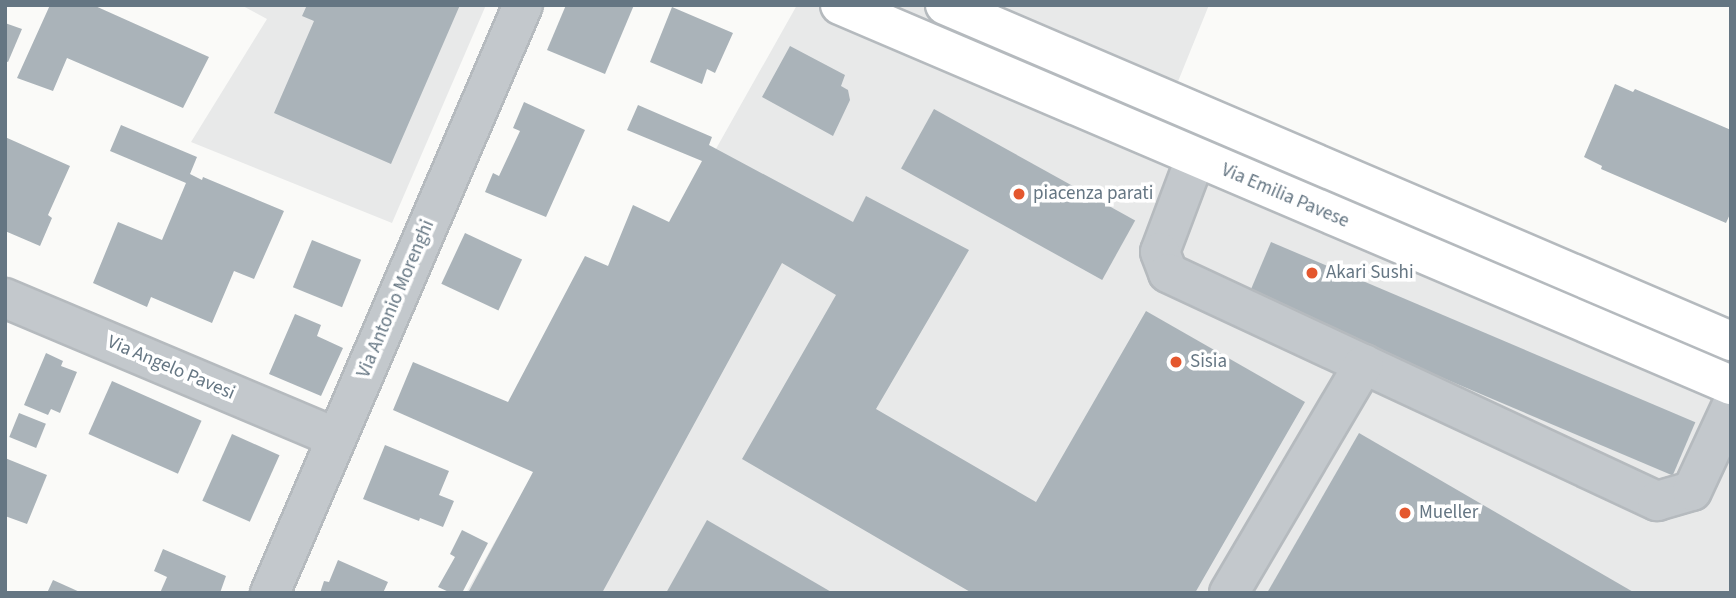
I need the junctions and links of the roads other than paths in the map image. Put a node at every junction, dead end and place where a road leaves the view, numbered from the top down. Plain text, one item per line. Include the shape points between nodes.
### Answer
1 (523, 5) edge
2 (840, 5) edge
3 (945, 5) edge
4 (1175, 104) junction
5 (1161, 143) junction
6 (1195, 159) junction
7 (5, 298) edge
8 (1731, 341) edge
9 (1364, 364) junction
10 (1731, 385) edge
11 (1731, 407) edge
12 (336, 438) junction
13 (270, 593) edge
14 (1229, 593) edge

1 - 12 street, Via Antonio Morenghi
2 - 5 main road, Via Emilia Pavese
3 - 4 main road, Via Emilia Pavese
4 - 5 street
4 - 8 main road, Via Emilia Pavese
5 - 6 main road, Via Emilia Pavese
6 - 9 street via 1160,252 1168,273
6 - 10 main road, Via Emilia Pavese
7 - 12 street, Via Angelo Pavesi
9 - 11 street via 1657,500 1692,491
9 - 14 street
12 - 13 street, Via Antonio Morenghi

